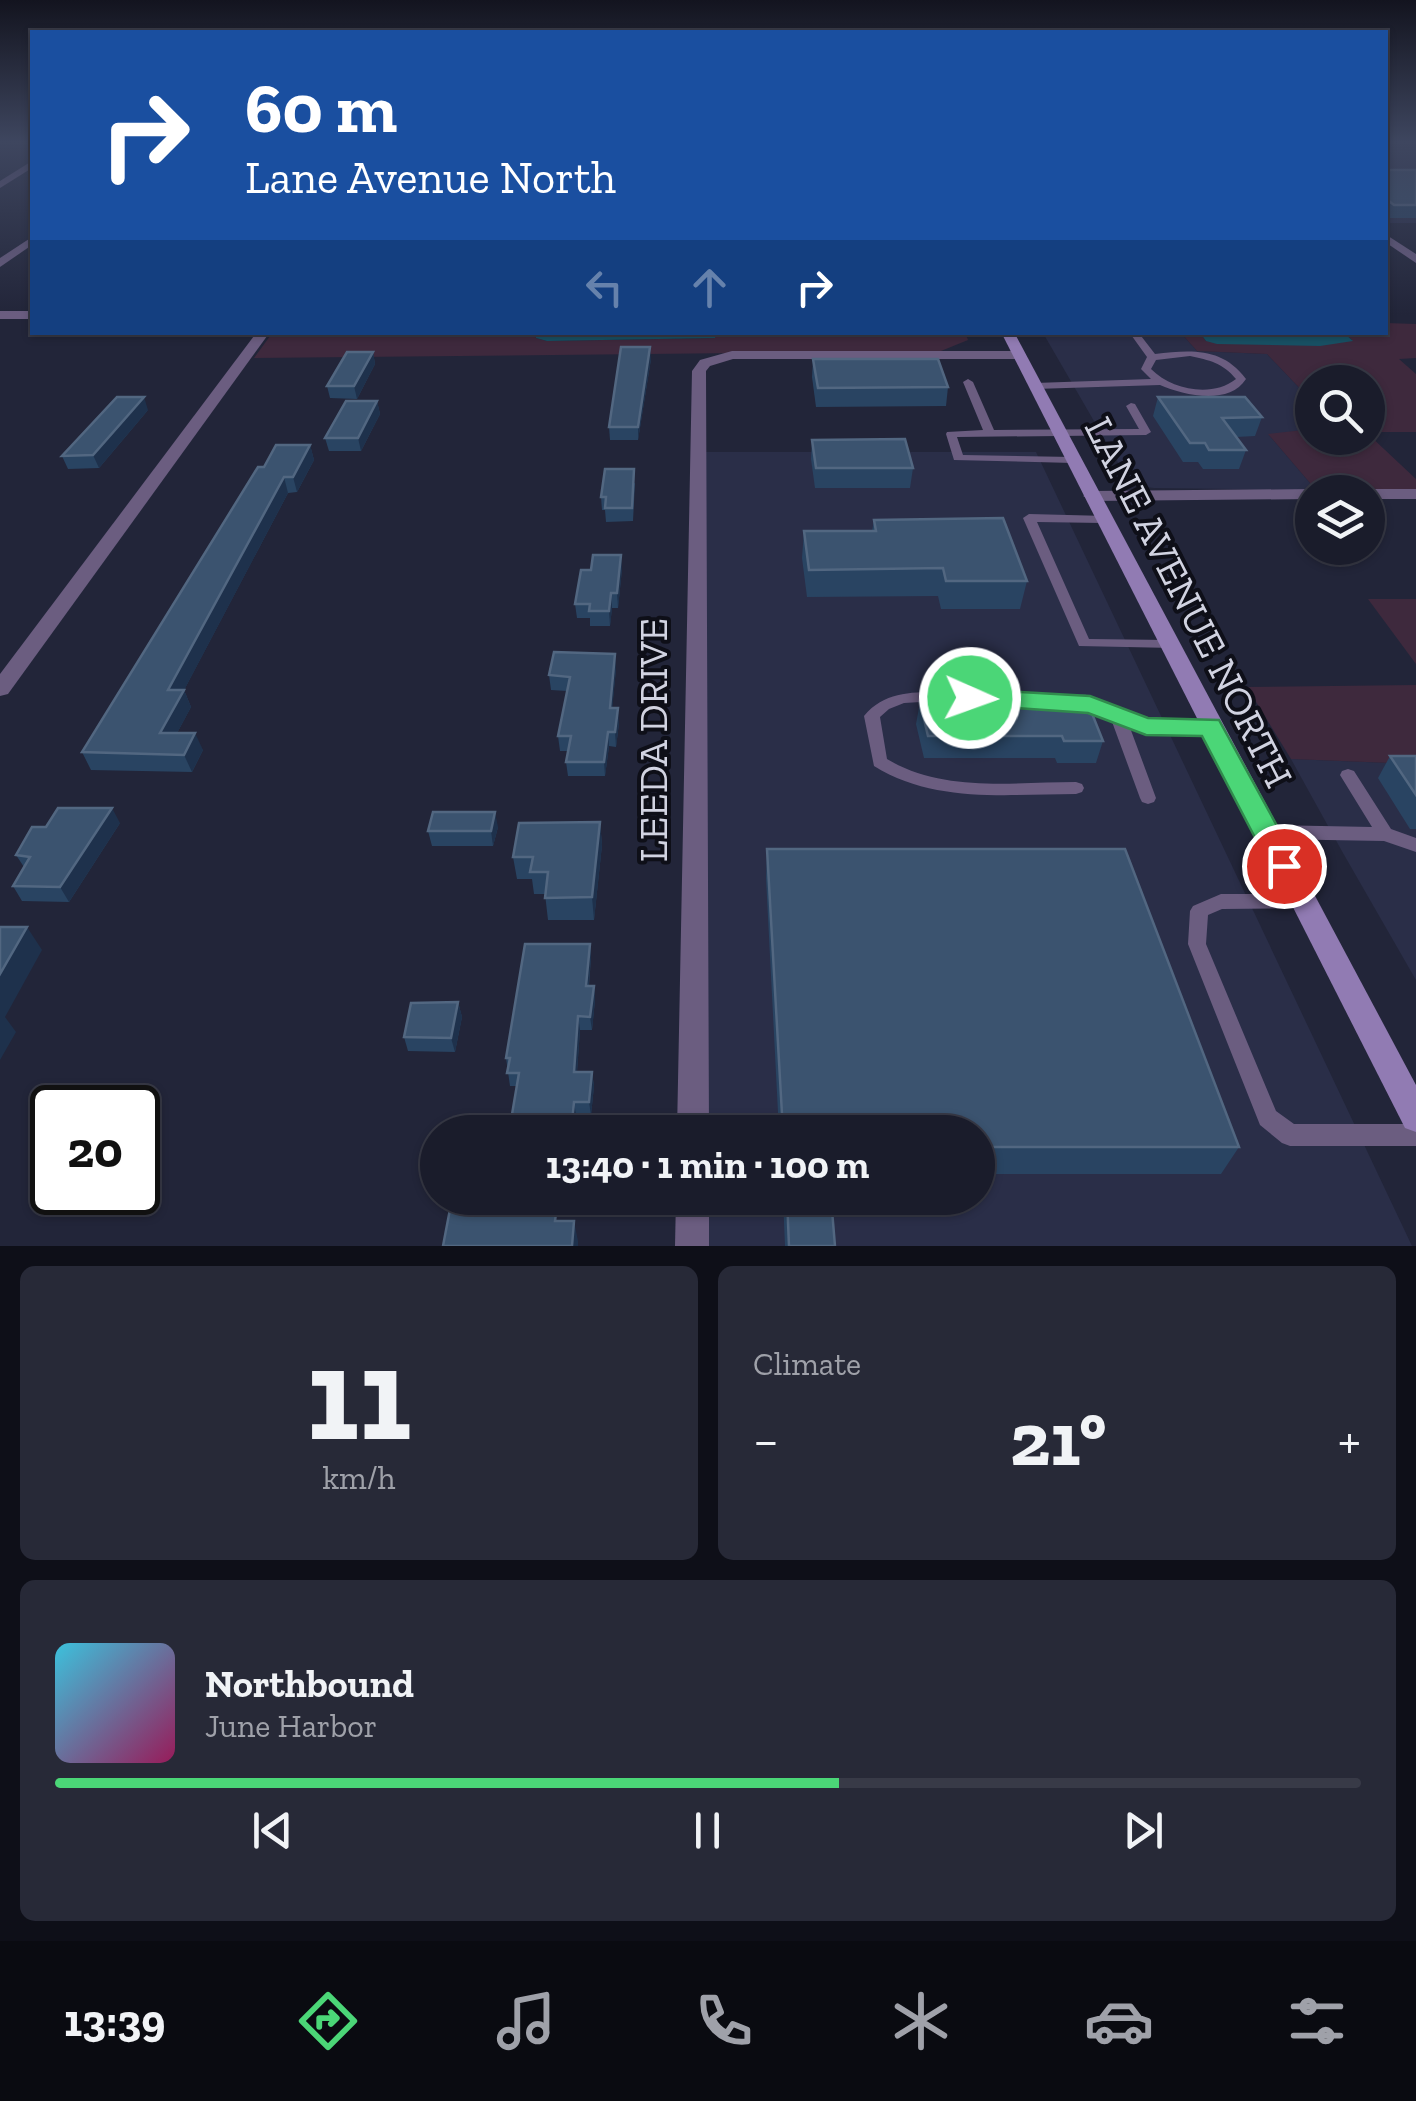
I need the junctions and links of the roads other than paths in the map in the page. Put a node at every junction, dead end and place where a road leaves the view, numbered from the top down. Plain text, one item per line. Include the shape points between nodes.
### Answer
1 (1388, 239) edge
2 (30, 241) edge
3 (1388, 258) edge
4 (1415, 259) edge
5 (0, 263) edge
6 (30, 314) edge
7 (0, 315) edge
8 (262, 335) edge
9 (1009, 335) edge
10 (1136, 335) edge
11 (1019, 355) junction
12 (1152, 357) junction
13 (968, 382) dead end
14 (1162, 382) junction
15 (1035, 386) junction
16 (1131, 406) dead end
17 (990, 434) junction
18 (1060, 435) junction
19 (1073, 460) junction
20 (1295, 494) edge
21 (1385, 494) edge
22 (1416, 494) edge
23 (1092, 496) junction
24 (1103, 518) junction
25 (1168, 646) junction
26 (0, 689) edge
27 (1118, 716) junction
28 (1210, 727) junction
29 (1348, 775) dead end
30 (1076, 788) dead end
31 (1148, 798) dead end
32 (1266, 832) junction
33 (1385, 834) junction
34 (1416, 844) edge
35 (1302, 900) junction
36 (693, 1115) edge
37 (1416, 1118) edge
38 (1416, 1135) edge
39 (692, 1215) edge
40 (692, 1246) edge

1 - 4 street
2 - 5 street
3 - 4 street
6 - 7 street
8 - 26 street
9 - 11 main road, LANE AVENUE NORTH
10 - 12 lane
11 - 15 main road, LANE AVENUE NORTH
11 - 36 street, LEEDA DRIVE via 716,358 698,371
12 - 14 lane via 1146,368
12 - 14 lane via 1206,356 1231,366 1240,379 1231,389 1205,392
13 - 17 lane
14 - 15 lane
15 - 18 main road, LANE AVENUE NORTH
16 - 18 lane via 1146,432
17 - 18 lane
17 - 19 lane via 950,434 958,458
18 - 19 main road, LANE AVENUE NORTH
19 - 23 main road, LANE AVENUE NORTH
20 - 23 street
21 - 22 street
23 - 24 main road, LANE AVENUE NORTH
24 - 25 main road, LANE AVENUE NORTH
24 - 25 lane via 1029,518 1084,643
25 - 28 main road, LANE AVENUE NORTH
27 - 28 lane via 1146,726
27 - 30 lane via 1090,705 938,696 902,698 872,716 880,762 910,780
27 - 31 lane
28 - 32 main road, LANE AVENUE NORTH
29 - 33 lane
32 - 33 lane
32 - 35 main road, LANE AVENUE NORTH
33 - 34 lane
35 - 37 main road, LANE AVENUE NORTH
35 - 38 lane via 1221,902 1200,911 1197,944 1268,1118 1290,1134
39 - 40 street

